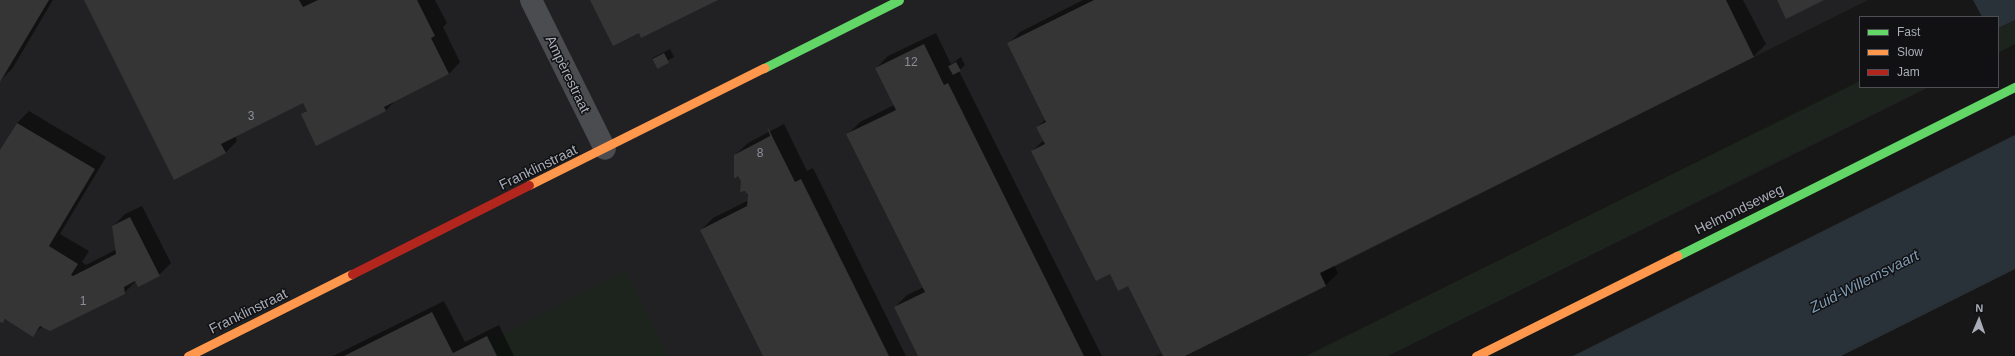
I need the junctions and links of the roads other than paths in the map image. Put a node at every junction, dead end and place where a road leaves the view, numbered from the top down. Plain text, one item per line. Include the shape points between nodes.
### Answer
1 (531, 0) edge
2 (899, 0) edge
3 (2015, 87) edge
4 (605, 149) junction
5 (188, 356) edge
6 (1476, 356) edge

1 - 4 street, Ampèrestraat
2 - 4 street, Franklinstraat
3 - 6 street, Helmondseweg
4 - 5 street, Franklinstraat

